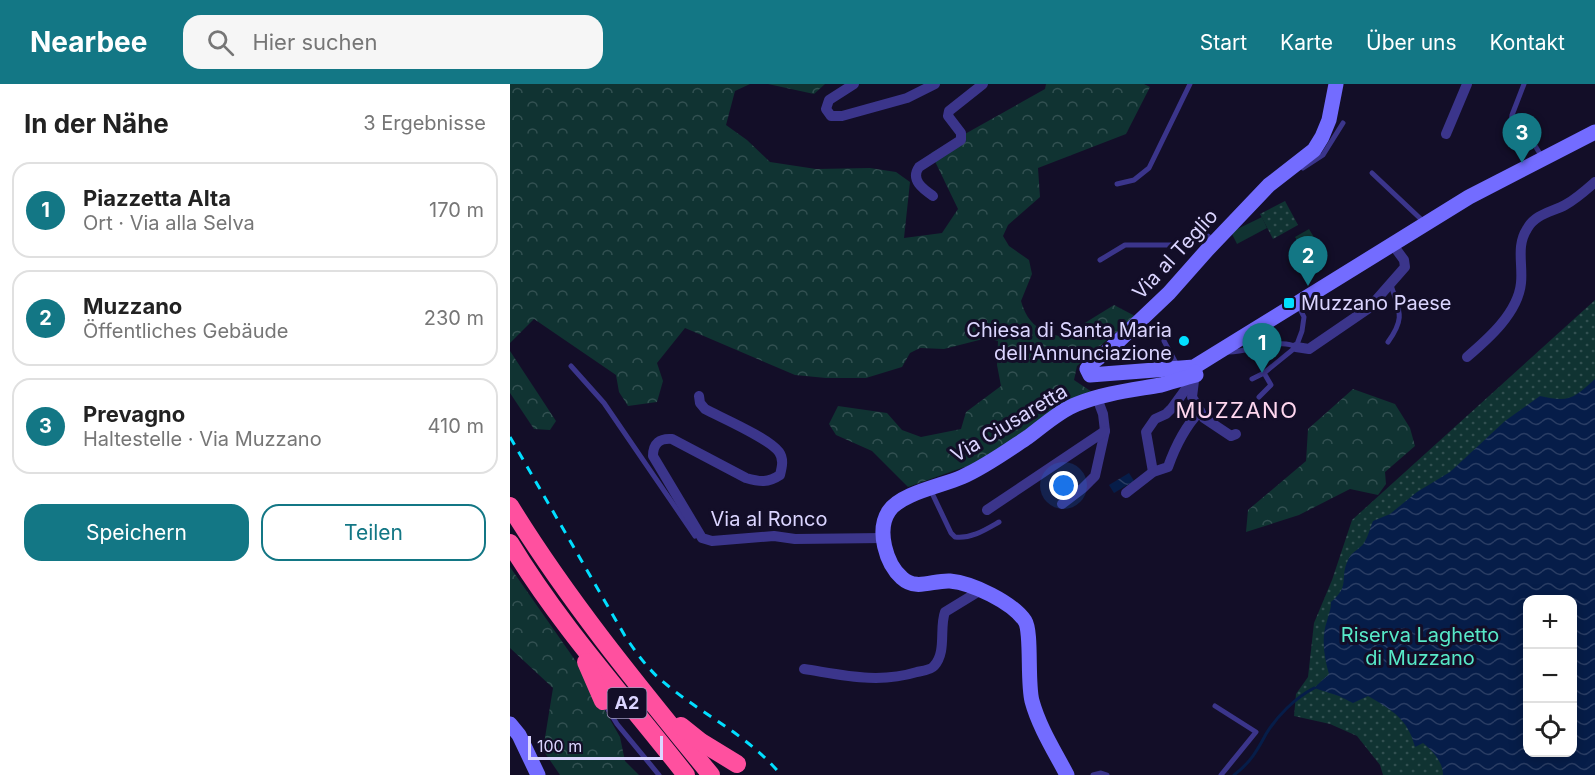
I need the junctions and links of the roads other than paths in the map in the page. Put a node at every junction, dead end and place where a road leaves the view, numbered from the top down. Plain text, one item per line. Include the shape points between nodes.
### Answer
1 (854, 84) edge
2 (935, 84) edge
3 (983, 84) edge
4 (1190, 84) edge
5 (1336, 84) edge
6 (1467, 84) edge
7 (1524, 84) edge
8 (1343, 123) dead end
9 (1595, 132) edge
10 (1446, 134) dead end
11 (1543, 159) junction
12 (1284, 172) junction
13 (1372, 173) dead end
14 (1595, 182) edge
15 (1117, 184) dead end
16 (933, 196) dead end
17 (1426, 224) junction
18 (1214, 242) junction
19 (1393, 244) junction
20 (1100, 261) dead end
21 (1391, 285) junction
22 (1298, 304) junction
23 (1164, 341) dead end
24 (1388, 342) dead end
25 (1296, 347) junction
26 (1217, 353) junction
27 (1467, 357) dead end
28 (571, 366) dead end
29 (1189, 370) junction
30 (1264, 373) junction
31 (1252, 379) dead end
32 (699, 396) dead end
33 (1097, 398) junction
34 (1259, 398) dead end
35 (1200, 411) junction
36 (1105, 431) junction
37 (1236, 434) dead end
38 (1154, 472) junction
39 (930, 489) junction
40 (1126, 493) dead end
41 (1062, 504) dead end
42 (510, 506) edge
43 (987, 510) dead end
44 (999, 522) dead end
45 (884, 538) junction
46 (712, 541) junction
47 (510, 543) edge
48 (981, 590) junction
49 (573, 634) junction
50 (804, 669) dead end
51 (634, 680) junction
52 (603, 701) joint
53 (1215, 706) dead end
54 (510, 724) edge
55 (739, 766) dead end
56 (538, 775) edge
57 (659, 775) edge
58 (686, 775) edge
59 (711, 775) edge
60 (1067, 775) edge
61 (1093, 775) edge
62 (1107, 775) edge
63 (1221, 775) edge

1 - 2 street via 829,100 826,109 831,116 907,98
3 - 16 street via 949,111 961,140 916,172 922,189
4 - 15 lane via 1149,168 1134,180
5 - 12 street, Via al Teglio via 1329,120 1318,144
6 - 10 street
7 - 11 lane via 1511,122 1534,144
8 - 12 lane, Via al Teglio via 1323,155 1296,171
9 - 11 street, Via al Teglio
11 - 17 street, Via al Teglio
12 - 18 street, Via al Teglio
13 - 17 lane
14 - 27 street via 1527,227 1520,243 1521,285 1511,310 1492,336
17 - 19 street, Via al Teglio
18 - 20 lane via 1208,236 1182,245 1125,245
18 - 29 street, Via al Teglio via 1169,293 1087,369 1094,376
19 - 21 street via 1406,265
19 - 22 street, Via al Teglio
21 - 24 lane via 1400,314 1399,327
21 - 25 street via 1369,309 1309,349
22 - 25 lane via 1304,317
22 - 26 street, Via al Teglio
23 - 29 lane
25 - 26 lane via 1270,345
25 - 30 lane
26 - 29 street, Via al Teglio
28 - 46 lane via 604,404 699,541
29 - 33 street, Via Ciusaretta via 1160,385
29 - 35 street via 1192,397
29 - 38 street via 1172,408 1155,419 1146,432
30 - 31 lane
30 - 34 lane via 1270,385
32 - 46 street, Via al Ronco via 705,409 771,444 781,454 783,464 780,475 770,481 756,481 672,439 665,438 653,447 653,456 697,532
33 - 36 street
33 - 39 street, Via Ciusaretta via 1060,413 963,477
35 - 37 street via 1215,427 1231,436
35 - 38 street via 1174,448 1168,467
36 - 41 street via 1095,476
36 - 43 street
38 - 40 street
39 - 44 lane via 955,537 978,534
39 - 45 street, Via Ciusaretta via 900,501 890,510 885,519
42 - 51 highway, A2 via 557,580
45 - 46 street, Via al Ronco via 774,536
45 - 48 street, Via Ciusaretta via 888,558 908,583 947,581
47 - 49 highway, A2
48 - 50 street via 945,612 939,658 928,669 897,678 870,679
48 - 60 street, Via Ciusaretta via 1025,621 1029,631 1029,688 1033,703
49 - 52 highway, A2
49 - 58 highway, A2
51 - 55 highway, A2 via 693,736
51 - 59 highway, A2
52 - 57 lane
53 - 63 lane via 1256,732
54 - 56 street
61 - 62 lane

